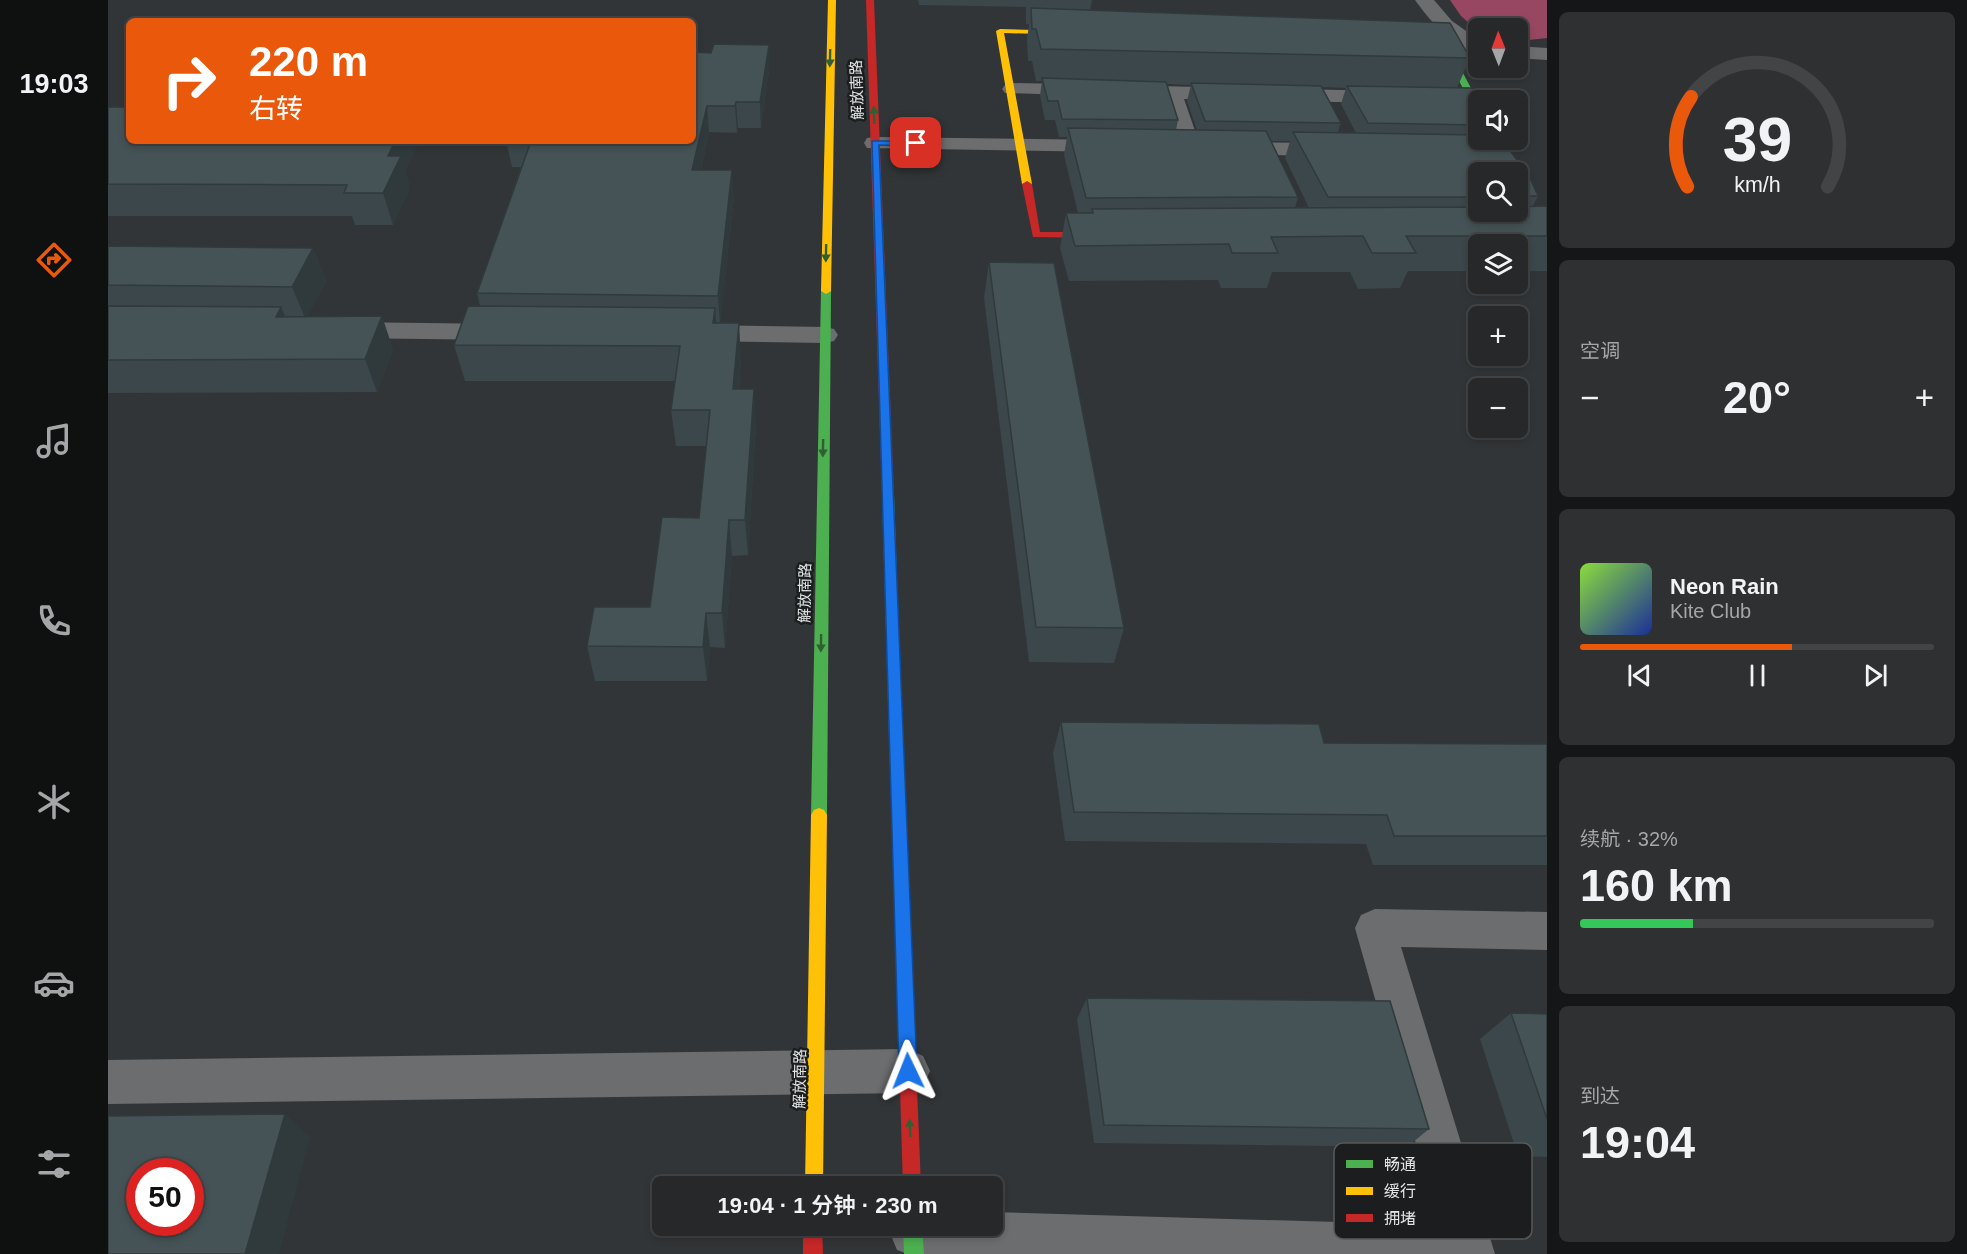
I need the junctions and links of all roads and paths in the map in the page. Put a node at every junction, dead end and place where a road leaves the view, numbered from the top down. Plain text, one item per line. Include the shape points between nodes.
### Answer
1 (832, 0) edge
2 (870, 0) edge
3 (1424, 0) edge
4 (1082, 33) edge
5 (1468, 41) edge
6 (1422, 46) edge
7 (1528, 53) edge
8 (1547, 54) edge
9 (1012, 89) junction
10 (1468, 90) edge
11 (1172, 92) junction
12 (1404, 98) edge
13 (1450, 99) edge
14 (1468, 103) edge
15 (1333, 114) junction
16 (875, 143) junction
17 (1020, 145) junction
18 (1134, 147) edge
19 (1168, 147) edge
20 (1190, 148) junction
21 (1267, 149) junction
22 (1278, 170) edge
23 (1119, 234) edge
24 (323, 330) edge
25 (526, 332) edge
26 (669, 333) edge
27 (825, 335) junction
28 (1547, 930) edge
29 (908, 1071) junction
30 (816, 1072) junction
31 (108, 1082) edge
32 (1438, 1143) edge
33 (814, 1176) edge
34 (912, 1176) edge
35 (813, 1236) edge
36 (914, 1238) edge
37 (1470, 1252) edge
38 (813, 1254) edge

1 -> 27 main road, 解放南路
16 -> 2 main road, 解放南路
3 - 5 street via 1445,25
4 - 9 main road via 1000,30
6 - 10 main road via 1445,47
7 - 8 street
9 - 11 street
9 - 17 main road
11 - 15 street
11 - 20 street
12 - 15 street
13 - 14 street
15 - 21 street via 1352,150
16 - 17 street
16 - 29 main road, 解放南路
17 - 18 street
17 - 23 main road via 1036,235
19 - 20 street
20 - 21 street
21 - 22 street
24 - 25 street
26 - 27 street
27 -> 30 main road, 解放南路
28 - 32 street via 1375,928
29 - 30 street
34 -> 29 main road, 解放南路
30 - 31 street
30 - 33 main road, 解放南路
35 - 38 main road
36 - 37 street

